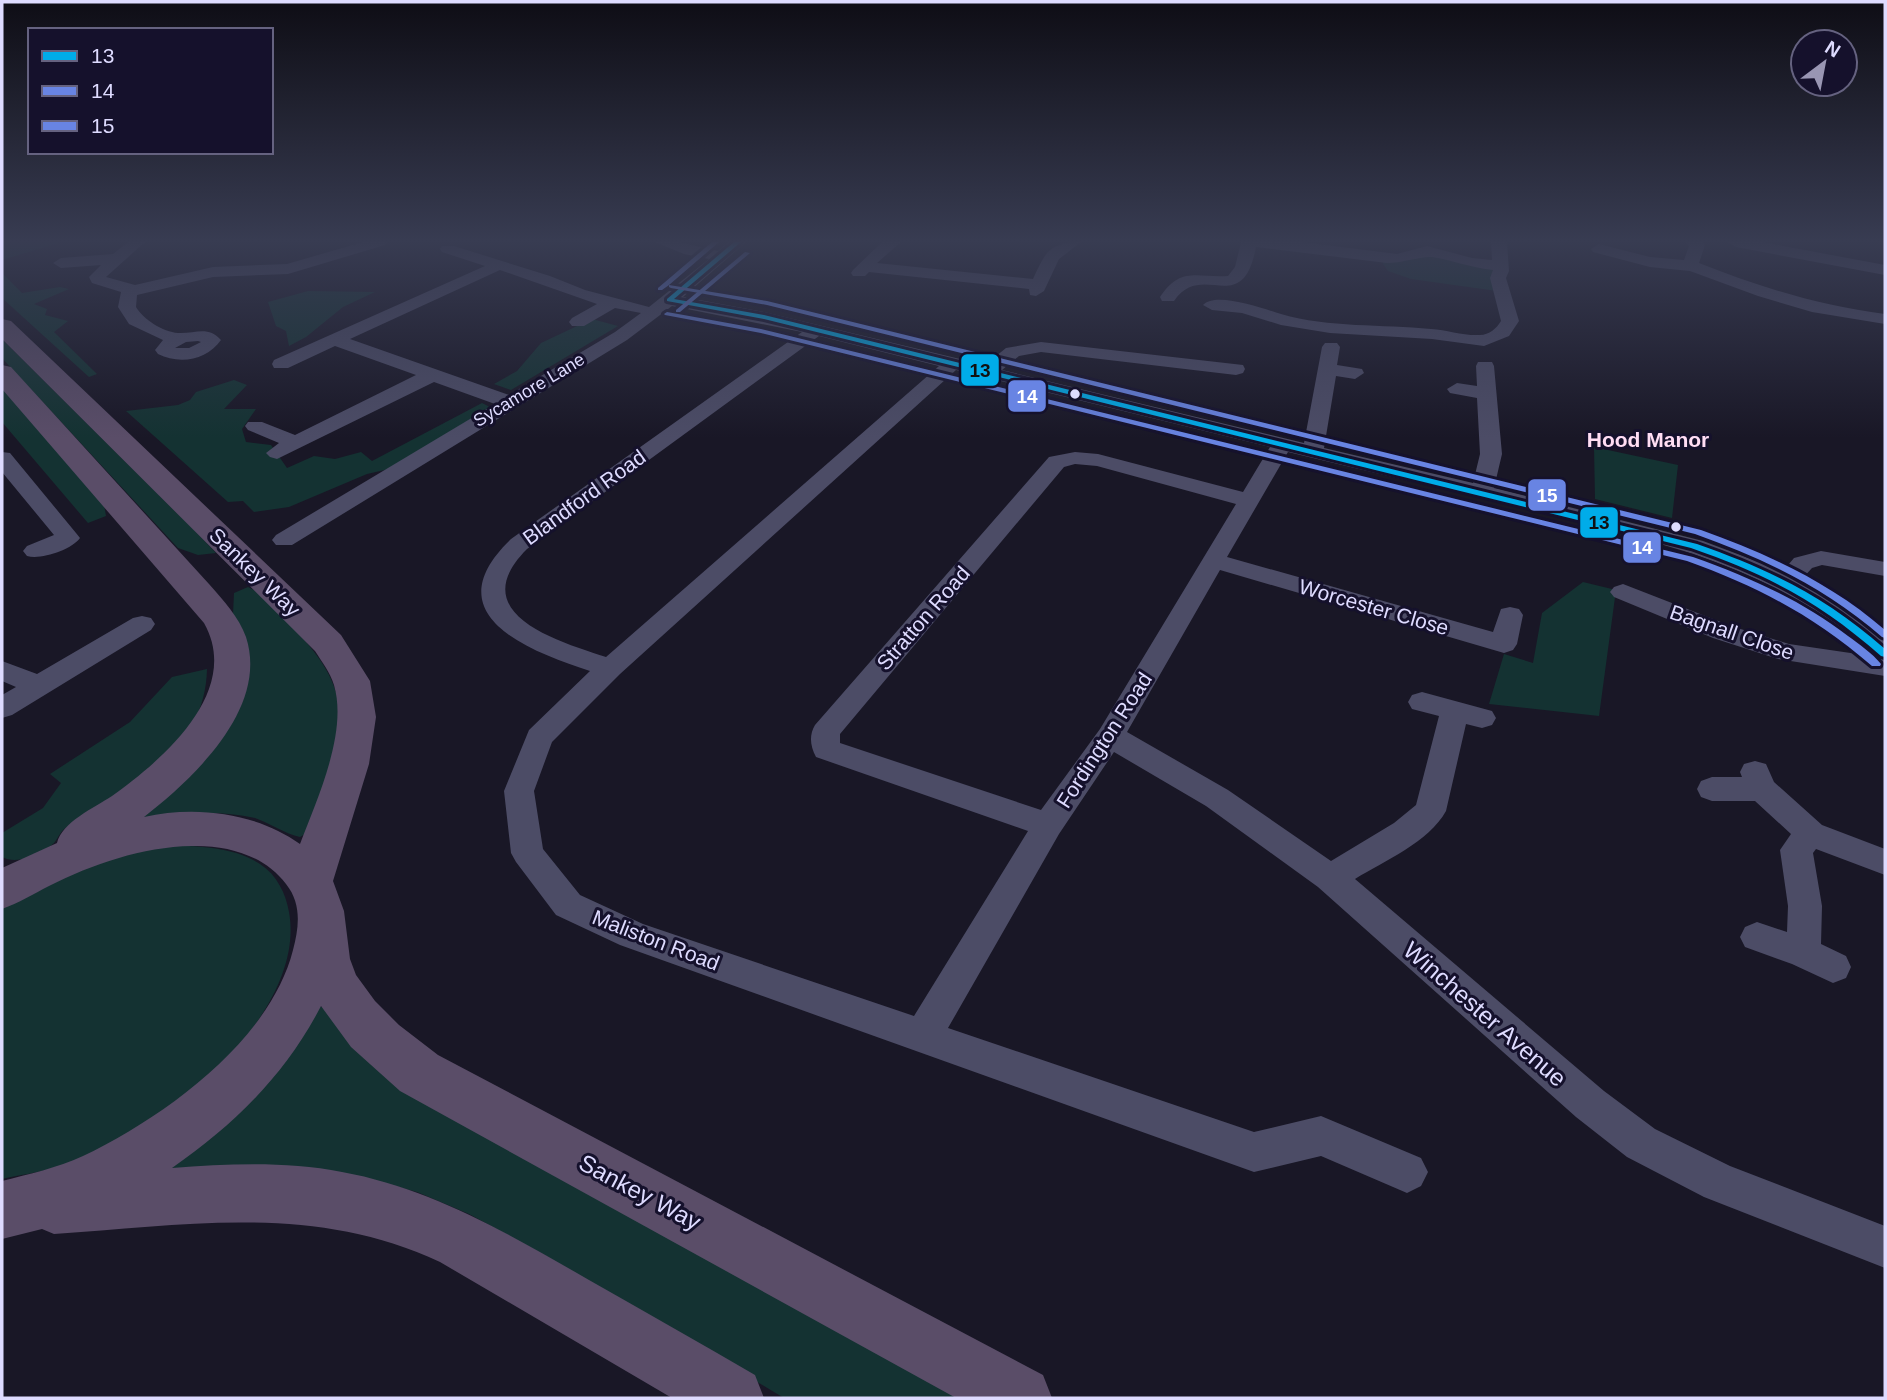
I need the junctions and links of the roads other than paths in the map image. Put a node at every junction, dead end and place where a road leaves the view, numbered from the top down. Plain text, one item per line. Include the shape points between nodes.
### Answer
1 (127, 307) edge
2 (406, 307) edge
3 (604, 307) edge
4 (659, 307) edge
5 (705, 307) edge
6 (1256, 307) edge
7 (1506, 307) edge
8 (1815, 307) edge
9 (1885, 319) edge
10 (578, 322) dead end
11 (2, 326) edge
12 (816, 330) junction
13 (177, 339) dead end
14 (334, 340) junction
15 (1331, 347) dead end
16 (1487, 352) junction
17 (953, 363) junction
18 (281, 364) dead end
19 (1236, 369) dead end
20 (1328, 369) junction
21 (988, 372) junction
22 (2, 373) edge
23 (1355, 373) dead end
24 (432, 375) junction
25 (1457, 388) dead end
26 (1487, 393) junction
27 (510, 402) junction
28 (254, 426) dead end
29 (1282, 444) junction
30 (1313, 451) junction
31 (2, 458) edge
32 (1482, 491) junction
33 (1248, 500) junction
34 (284, 514) dead end
35 (309, 523) junction
36 (284, 540) dead end
37 (35, 551) dead end
38 (1215, 561) junction
39 (246, 563) junction
40 (1885, 569) edge
41 (1786, 582) junction
42 (197, 592) junction
43 (1623, 592) dead end
44 (1510, 615) dead end
45 (142, 624) dead end
46 (1885, 654) edge
47 (1885, 667) edge
48 (610, 668) junction
49 (2, 670) edge
50 (39, 686) junction
51 (1422, 702) dead end
52 (2, 708) edge
53 (1110, 736) junction
54 (1712, 789) dead end
55 (1048, 825) junction
56 (1811, 834) junction
57 (1885, 862) edge
58 (1330, 878) junction
59 (7, 888) edge
60 (316, 904) junction
61 (1757, 937) dead end
62 (923, 1036) junction
63 (1407, 1171) dead end
64 (8, 1209) edge
65 (1885, 1247) edge
66 (732, 1398) edge
67 (1020, 1398) edge

1 - 13 street via 135,320
2 - 14 street
3 - 10 street
4 - 27 street, Sycamore Lane via 621,336
5 - 12 street
6 - 16 street via 1281,320 1432,334
7 - 16 street via 1510,321
8 - 9 street
11 - 39 highway, Sankey Way
12 - 17 street
12 - 48 street, Blandford Road via 519,544 495,574 498,612 511,625 532,640
14 - 18 street
14 - 24 street
15 - 20 street
16 - 26 street
17 - 21 street
17 - 48 street, Maliston Road
19 - 21 street via 1214,372 1041,347 1013,352
20 - 23 street
20 - 30 street
21 - 29 street
22 - 42 highway
24 - 27 street
24 - 28 street via 286,447
25 - 26 street
26 - 32 street via 1491,454
27 - 35 street, Sycamore Lane
29 - 30 street
29 - 33 street, Fordington Road
30 - 32 street
31 - 37 street via 68,538
32 - 41 street via 1709,550
33 - 38 street, Fordington Road
33 - 55 street, Stratton Road via 1098,460 1057,462 825,732 826,749
34 - 35 street
35 - 36 street, Sycamore Lane
38 - 44 street, Worcester Close via 1504,644
38 - 53 street, Fordington Road
39 - 42 highway
39 - 60 highway, Sankey Way via 328,643 344,665 355,693 356,728
40 - 41 street via 1821,558 1802,563
41 - 46 street via 1840,614
42 - 59 highway via 219,619 233,662 229,695 202,738 159,782 117,815
43 - 47 street, Bagnall Close via 1787,653
45 - 50 street
48 - 62 street, Maliston Road via 540,737 519,791 527,853 568,905 632,935
49 - 50 street
50 - 52 street
51 - 58 street via 1469,715 1430,811 1405,832
53 - 55 street, Fordington Road
53 - 58 street, Winchester Avenue via 1217,798
54 - 56 street via 1759,781
55 - 62 street, Fordington Road
56 - 57 street
56 - 61 street via 1796,850 1818,960
58 - 65 street, Winchester Avenue via 1641,1143 1719,1182
59 - 60 highway via 59,861 122,839 183,829 237,832 281,849
60 - 64 highway via 310,980 275,1040 219,1100 145,1154 82,1185
60 - 67 highway, Sankey Way via 330,974 342,995 395,1057
62 - 63 street, Maliston Road via 1254,1152 1321,1136
64 - 66 highway via 227,1195 341,1200 404,1217 469,1243

